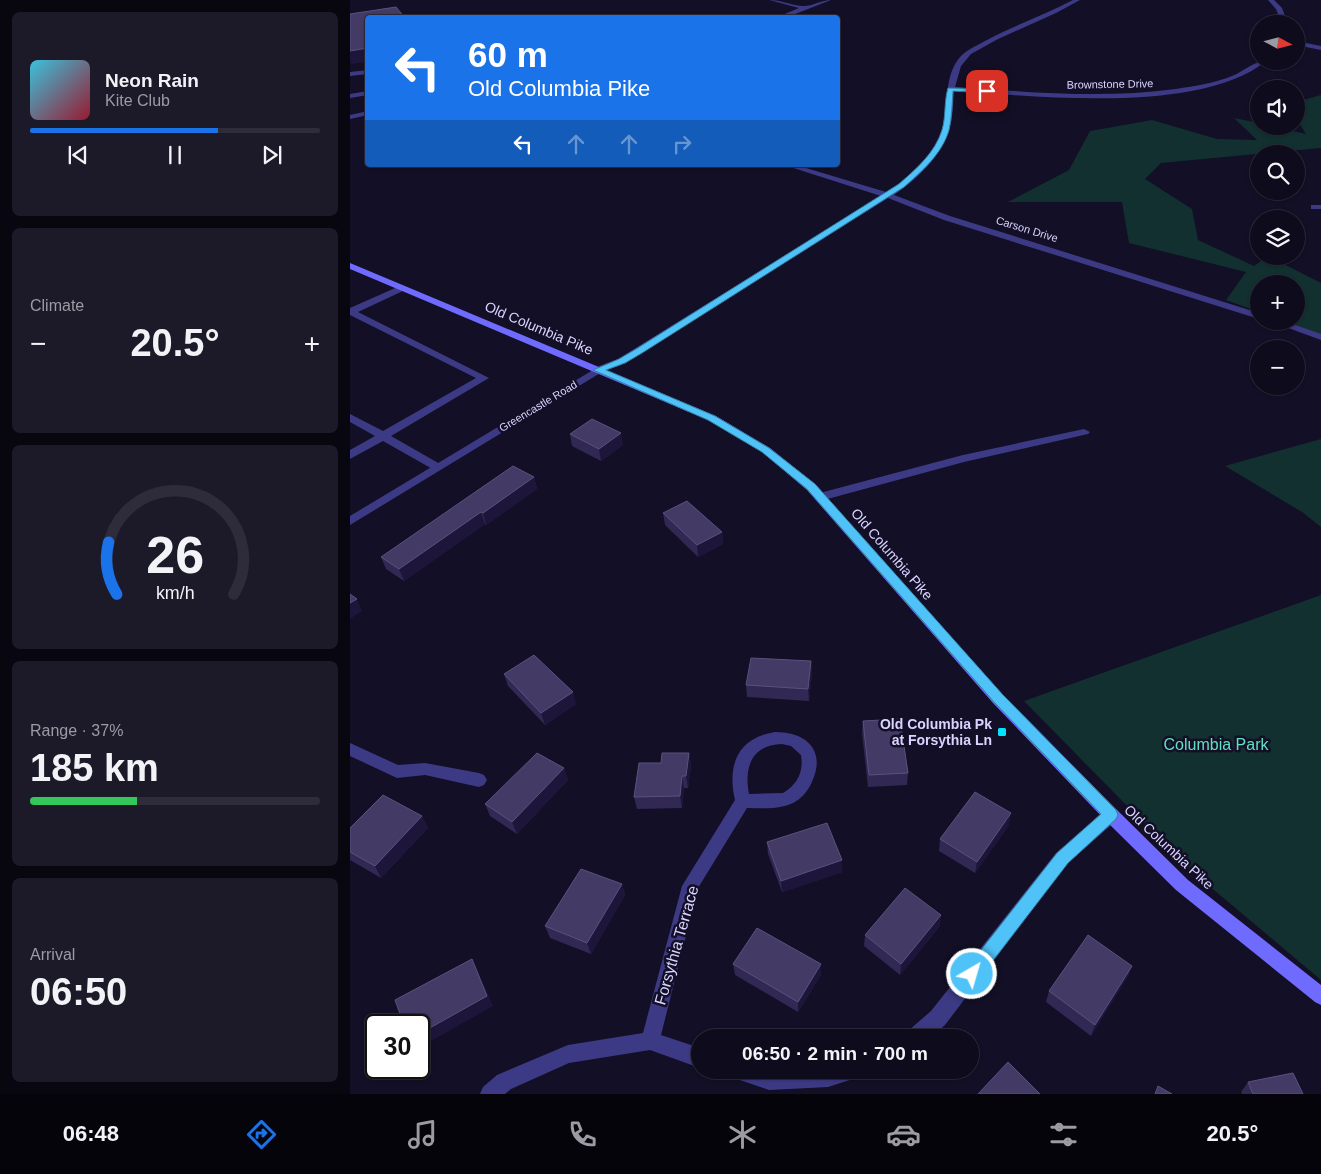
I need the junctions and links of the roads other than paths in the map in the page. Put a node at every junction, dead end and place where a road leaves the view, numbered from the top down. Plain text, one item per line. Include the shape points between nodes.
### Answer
1 (772, 0) edge
2 (828, 0) edge
3 (1077, 0) edge
4 (1271, 0) edge
5 (804, 8) junction
6 (786, 15) edge
7 (1282, 15) edge
8 (1305, 45) edge
9 (1321, 48) edge
10 (1253, 70) edge
11 (365, 72) edge
12 (350, 74) edge
13 (950, 89) junction
14 (365, 94) edge
15 (350, 96) edge
16 (365, 114) edge
17 (350, 117) edge
18 (794, 167) edge
19 (887, 196) junction
20 (350, 266) edge
21 (402, 288) junction
22 (351, 312) edge
23 (1250, 313) edge
24 (1300, 330) edge
25 (1321, 337) edge
26 (598, 370) junction
27 (352, 419) edge
28 (1084, 432) dead end
29 (383, 436) junction
30 (350, 455) edge
31 (436, 467) junction
32 (820, 497) junction
33 (350, 521) edge
34 (350, 749) edge
35 (479, 780) dead end
36 (742, 801) junction
37 (1111, 815) junction
38 (1321, 996) edge
39 (925, 1029) edge
40 (650, 1041) junction
41 (691, 1055) edge
42 (766, 1079) edge
43 (789, 1079) edge
44 (490, 1094) edge

1 - 5 street
2 - 5 street
3 - 13 street, Greencastle Road via 1001,34 972,51 961,60
4 - 7 street
5 - 6 street
8 - 9 street
10 - 13 street, Brownstone Drive via 1219,83 1152,94 1112,96
11 - 12 street
13 - 19 street, Greencastle Road via 946,130 938,147 925,164
14 - 15 street
16 - 17 street
18 - 19 street, Carson Drive
19 - 23 street, Carson Drive via 946,218
19 - 26 street, Greencastle Road via 622,361
20 - 21 main road, Old Columbia Pike
21 - 22 street
21 - 26 main road, Old Columbia Pike
22 - 29 street via 484,378
24 - 25 street
26 - 31 street, Greencastle Road
26 - 32 main road, Old Columbia Pike via 712,418 766,450
27 - 29 street
28 - 32 street via 963,459
29 - 30 street
29 - 31 street
31 - 33 street, Greencastle Road
32 - 37 main road, Old Columbia Pike via 998,699
34 - 35 street via 397,772 425,769
36 - 36 street via 739,779 743,762 757,744 778,738 798,743 806,749 810,772 789,798 768,802
36 - 40 street, Forsythia Terrace via 690,886
37 - 38 main road, Old Columbia Pike via 1182,885
37 - 39 street via 1062,858 938,1018
40 - 41 street
40 - 44 street via 568,1054 504,1082
42 - 43 street

